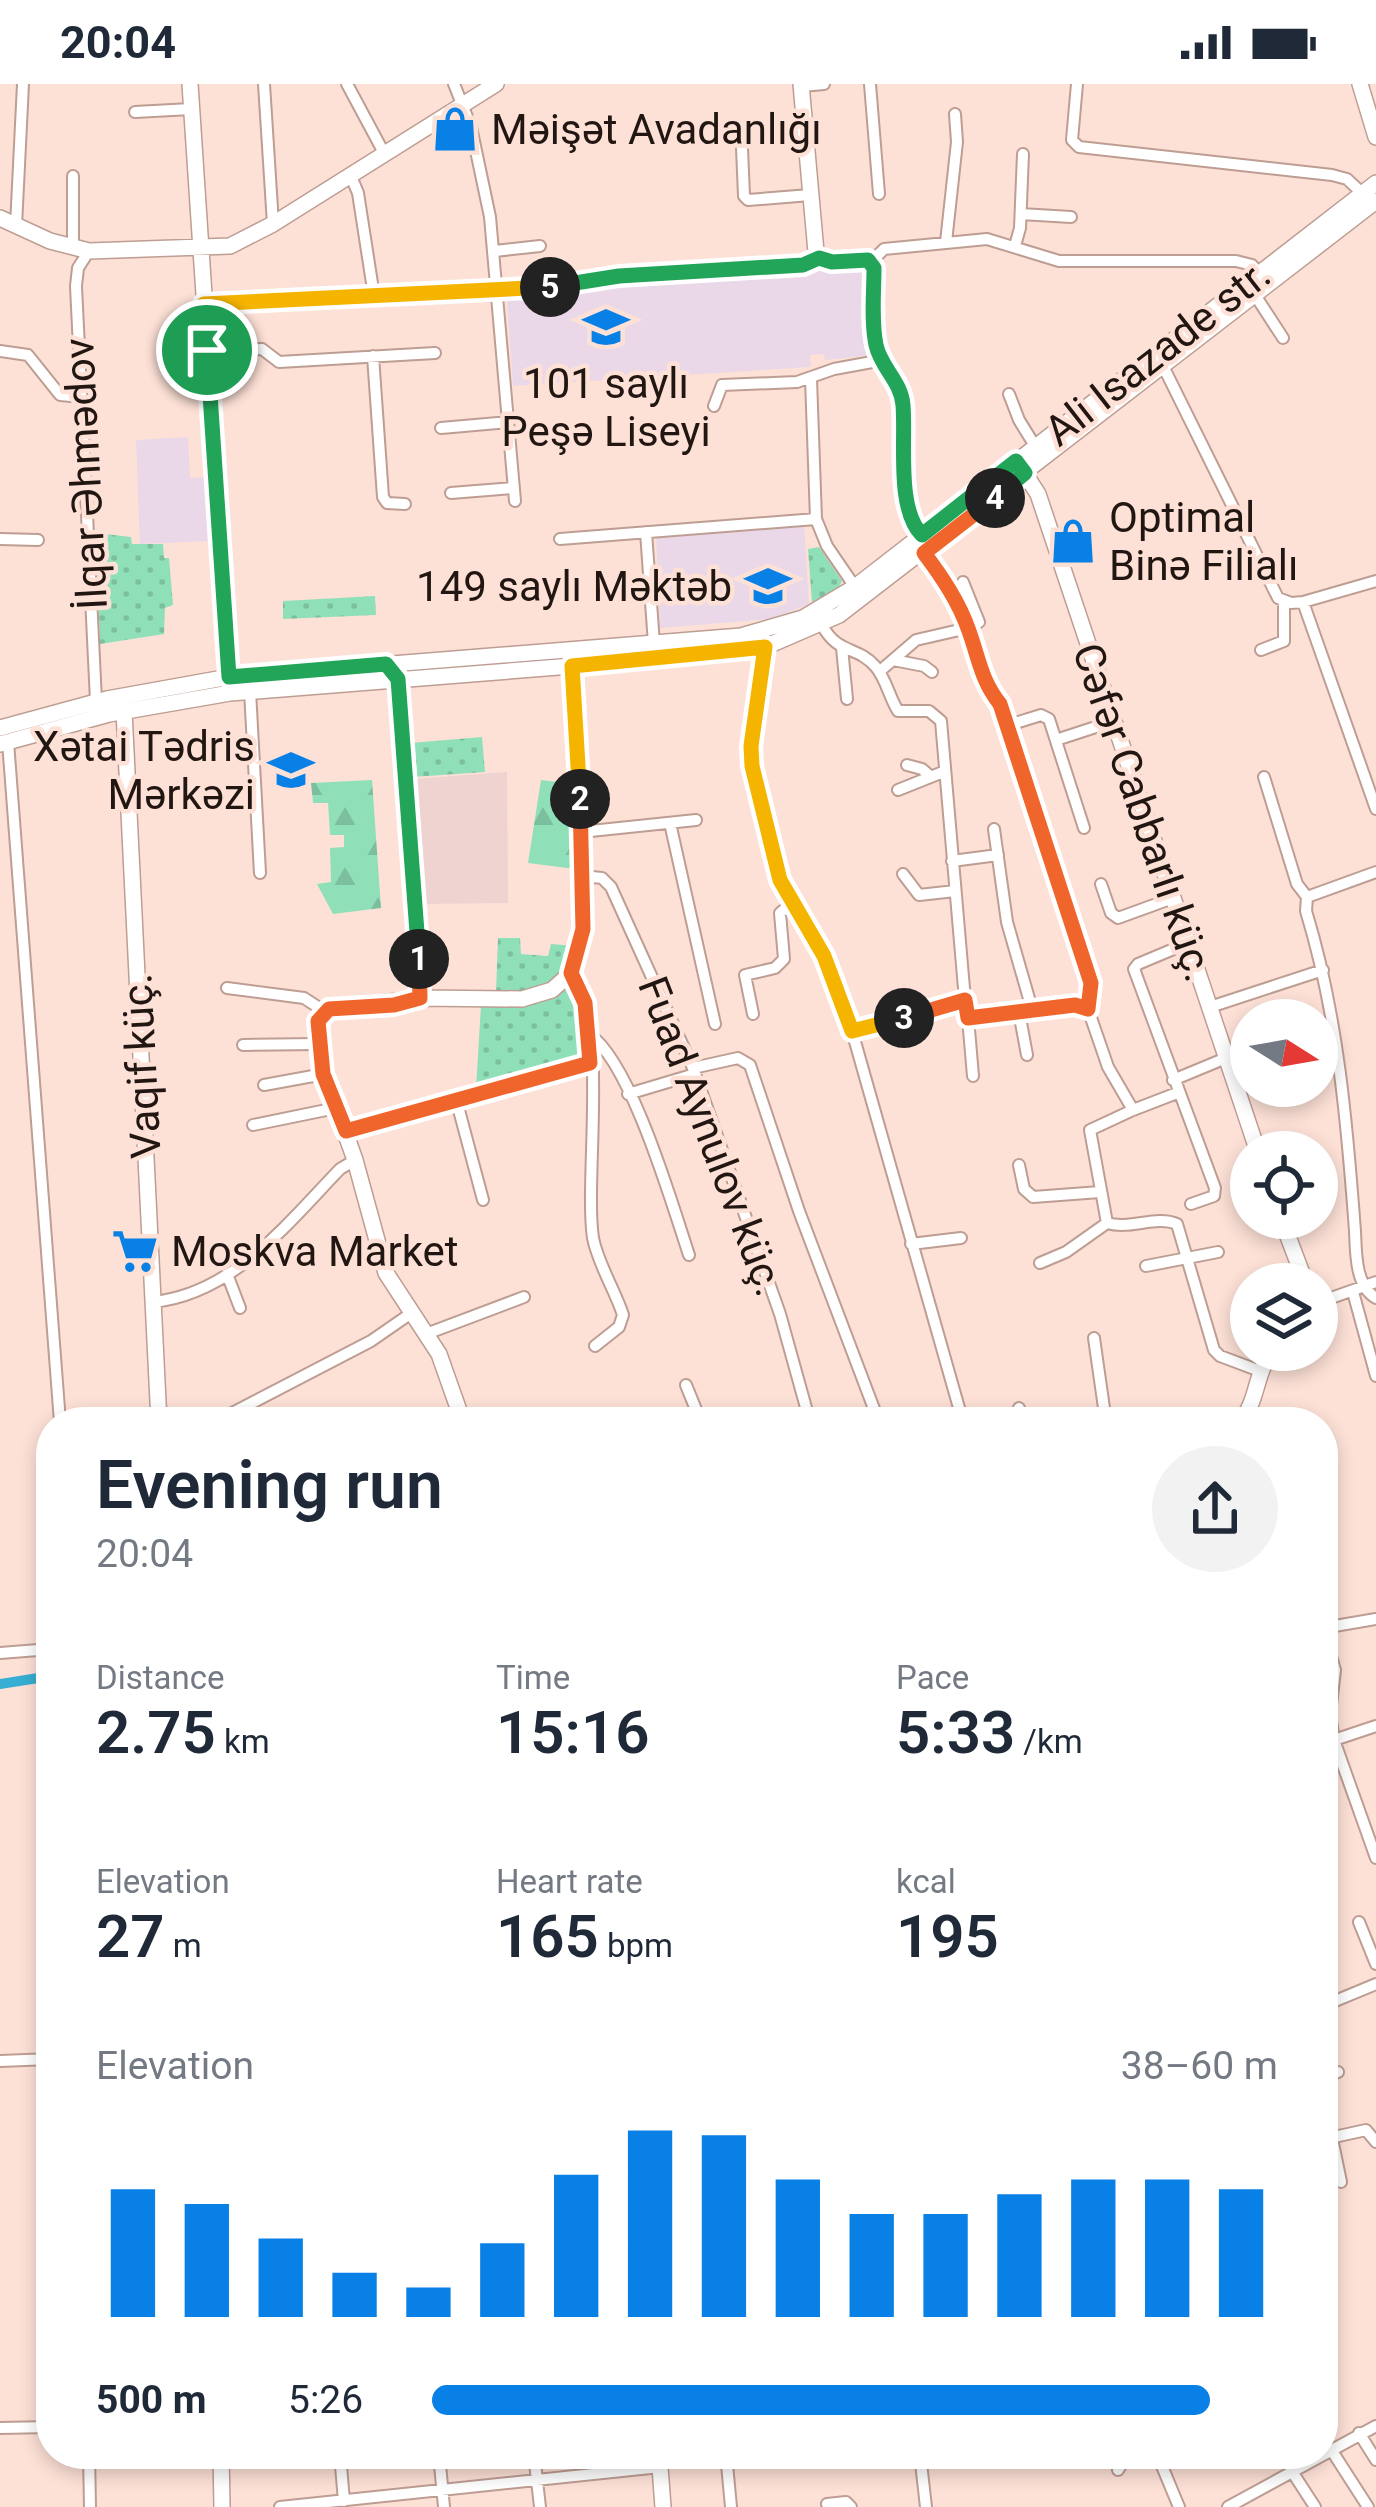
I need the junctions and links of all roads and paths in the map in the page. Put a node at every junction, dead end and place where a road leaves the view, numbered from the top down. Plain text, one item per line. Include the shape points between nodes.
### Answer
1 (22, 84) edge
2 (190, 84) edge
3 (264, 84) edge
4 (346, 84) edge
5 (454, 84) edge
6 (496, 84) edge
7 (824, 84) edge
8 (870, 84) edge
9 (1078, 84) edge
10 (1360, 84) edge
11 (802, 85) edge
12 (464, 104) junction
13 (191, 109) junction
14 (135, 112) dead end
15 (955, 114) dead end
16 (1376, 137) edge
17 (742, 148) dead end
18 (384, 153) junction
19 (1023, 154) dead end
20 (350, 174) junction
21 (73, 176) dead end
22 (1372, 193) edge
23 (879, 194) dead end
24 (810, 195) junction
25 (1021, 214) junction
26 (1071, 217) dead end
27 (8, 222) edge
28 (273, 224) junction
29 (946, 242) junction
30 (540, 246) dead end
31 (1015, 246) junction
32 (1305, 246) junction
33 (200, 249) junction
34 (81, 250) junction
35 (495, 251) junction
36 (819, 258) junction
37 (871, 262) junction
38 (1258, 272) junction
39 (499, 290) junction
40 (1255, 295) junction
41 (374, 296) junction
42 (204, 304) junction
43 (1283, 338) dead end
44 (207, 350) junction
45 (0, 351) edge
46 (435, 353) dead end
47 (374, 356) junction
48 (883, 360) junction
49 (1163, 366) junction
50 (812, 379) junction
51 (1009, 394) dead end
52 (82, 397) junction
53 (714, 406) dead end
54 (509, 422) junction
55 (441, 428) dead end
56 (1036, 446) junction
57 (1021, 467) junction
58 (451, 493) dead end
59 (405, 504) dead end
60 (816, 518) junction
61 (646, 532) junction
62 (922, 535) junction
63 (0, 539) edge
64 (560, 539) dead end
65 (38, 540) dead end
66 (924, 553) junction
67 (963, 581) dead end
68 (1376, 581) edge
69 (855, 587) junction
70 (1284, 602) junction
71 (1303, 602) junction
72 (822, 625) junction
73 (968, 628) junction
74 (654, 644) junction
75 (765, 647) junction
76 (842, 648) junction
77 (1261, 650) dead end
78 (572, 658) junction
79 (893, 660) junction
80 (392, 671) junction
81 (880, 671) junction
82 (932, 673) dead end
83 (230, 685) junction
84 (250, 692) junction
85 (848, 699) dead end
86 (96, 701) junction
87 (124, 711) junction
88 (1111, 722) junction
89 (1006, 726) junction
90 (3, 738) edge
91 (1056, 740) junction
92 (907, 765) dead end
93 (944, 772) junction
94 (929, 776) junction
95 (1264, 777) dead end
96 (898, 790) dead end
97 (1376, 809) edge
98 (696, 820) dead end
99 (670, 823) junction
100 (1084, 828) dead end
101 (994, 829) dead end
102 (581, 832) junction
103 (998, 855) junction
104 (952, 861) junction
105 (1376, 872) edge
106 (260, 873) dead end
107 (904, 874) dead end
108 (582, 876) junction
109 (1101, 884) dead end
110 (955, 891) junction
111 (1306, 897) junction
112 (1173, 898) junction
113 (793, 902) junction
114 (1188, 943) junction
115 (1323, 970) junction
116 (571, 973) junction
117 (227, 988) dead end
118 (420, 998) junction
119 (965, 1000) junction
120 (1210, 1007) junction
121 (1088, 1009) junction
122 (1026, 1010) junction
123 (324, 1011) junction
124 (754, 1014) dead end
125 (968, 1018) junction
126 (715, 1024) dead end
127 (852, 1031) junction
128 (589, 1034) junction
129 (318, 1044) junction
130 (243, 1045) dead end
131 (1027, 1055) dead end
132 (1226, 1058) junction
133 (590, 1063) junction
134 (694, 1071) junction
135 (323, 1074) junction
136 (973, 1076) dead end
137 (1173, 1079) junction
138 (264, 1085) dead end
139 (1178, 1093) junction
140 (628, 1094) junction
141 (456, 1100) junction
142 (336, 1108) junction
143 (1133, 1110) junction
144 (253, 1125) dead end
145 (346, 1131) junction
146 (1251, 1131) edge
147 (356, 1160) junction
148 (1019, 1165) dead end
149 (1100, 1192) junction
150 (484, 1200) dead end
151 (1190, 1204) dead end
152 (1107, 1223) junction
153 (961, 1238) dead end
154 (911, 1244) junction
155 (1218, 1252) dead end
156 (689, 1256) dead end
157 (1186, 1256) junction
158 (1040, 1263) dead end
159 (1146, 1266) dead end
160 (227, 1274) junction
161 (1364, 1287) edge
162 (524, 1298) dead end
163 (1376, 1298) edge
164 (152, 1302) junction
165 (240, 1308) dead end
166 (410, 1314) junction
167 (426, 1334) junction
168 (1094, 1338) dead end
169 (595, 1346) dead end
170 (1230, 1360) edge
171 (1260, 1371) edge
172 (1376, 1376) edge
173 (686, 1385) dead end
174 (59, 1407) edge
175 (158, 1407) edge
176 (244, 1407) edge
177 (458, 1407) edge
178 (694, 1407) edge
179 (806, 1407) edge
180 (873, 1407) edge
181 (959, 1407) edge
182 (1104, 1407) edge
183 (1249, 1407) edge
184 (1376, 1619) edge
185 (1338, 1625) edge
186 (36, 1650) edge
187 (0, 1653) edge
188 (1376, 1726) edge
189 (1338, 1732) edge
190 (1338, 1757) edge
191 (1376, 1858) edge
192 (1359, 1922) dead end
193 (1376, 1964) edge
194 (1376, 1984) edge
195 (1338, 2000) edge
196 (36, 2060) edge
197 (0, 2061) edge
198 (1338, 2136) edge
199 (1376, 2142) edge
200 (1338, 2163) edge
201 (1341, 2182) dead end
202 (1376, 2426) edge
203 (36, 2427) edge
204 (0, 2428) edge
205 (1359, 2433) junction
206 (1338, 2447) edge
207 (1376, 2460) edge
208 (89, 2469) edge
209 (221, 2469) edge
210 (344, 2469) edge
211 (440, 2469) edge
212 (536, 2469) edge
213 (602, 2469) edge
214 (660, 2469) edge
215 (727, 2469) edge
216 (922, 2469) edge
217 (1163, 2469) edge
218 (1301, 2469) edge
219 (1337, 2469) edge
220 (1294, 2473) junction
221 (537, 2478) junction
222 (442, 2489) junction
223 (353, 2503) edge
224 (827, 2504) dead end
225 (90, 2507) edge
226 (222, 2507) edge
227 (280, 2507) edge
228 (444, 2507) edge
229 (540, 2507) edge
230 (663, 2507) edge
231 (731, 2507) edge
232 (851, 2507) edge
233 (926, 2507) edge
234 (1179, 2507) edge
235 (1228, 2507) edge
236 (1315, 2507) edge
237 (1368, 2507) edge

1 - 27 street
2 - 13 street
3 - 28 street
4 - 18 street
5 - 12 street
6 - 12 street
7 - 11 street
8 - 23 street
9 - 22 street via 1078,147 1332,175
10 - 16 street
11 - 24 street
12 - 18 street
12 - 35 street
13 - 14 street
13 - 33 street
15 - 29 street
17 - 24 street via 748,200
18 - 20 street
19 - 25 street
20 - 28 street
20 - 41 street
21 - 34 street, İlqar Əhmədov
22 - 32 street, Ali Isazade str.
24 - 36 street
25 - 26 street
25 - 31 street
27 - 34 street
28 - 33 street via 230,246
29 - 31 street
29 - 37 street via 884,250
30 - 35 street
31 - 38 street via 1059,261 1242,261
32 - 38 street, Ali Isazade str.
32 - 40 street, Ali Isazade str.
33 - 34 street
33 - 42 street
34 - 52 street, İlqar Əhmədov
35 - 39 street
36 - 37 street
36 - 39 street
37 - 48 street
38 - 56 street, Ali Isazade str.
39 - 41 street
39 - 54 street
40 - 43 street
40 - 49 street, Ali Isazade str.
41 - 42 street
42 - 44 street
44 - 47 street via 262,349 279,362
44 - 83 street
45 - 52 street via 28,355 60,395
46 - 47 street
47 - 59 street via 382,497
48 - 50 street
48 - 62 street via 901,391 908,514
49 - 57 street, Ali Isazade str.
49 - 70 street
50 - 53 street via 722,385
50 - 60 street
51 - 56 street
52 - 86 street, İlqar Əhmədov
54 - 55 street
54 - 58 street via 514,495
56 - 57 street, Ali Isazade str.
57 - 62 street, Ali Isazade str.
57 - 66 street, Ali Isazade str.
57 - 88 street, Cəfər Cabbarlı küç. via 1038,494
60 - 61 street
60 - 69 street
61 - 64 street
61 - 74 street
62 - 69 street, Ali Isazade str.
63 - 65 street
66 - 72 street, Ali Isazade str.
66 - 73 street
67 - 73 street via 980,617
68 - 71 street
69 - 74 street, Ali Isazade str. via 817,612 763,631
70 - 71 street
70 - 77 street via 1284,641
71 - 97 street
72 - 75 street, Ali Isazade str.
72 - 76 street
73 - 79 street via 923,637
73 - 89 street
74 - 78 street, Ali Isazade str.
75 - 78 street, Ali Isazade str.
75 - 113 street via 751,757 776,870
76 - 81 street
76 - 85 street
78 - 80 street, Ali Isazade str.
78 - 102 street, Fuad Aynulov küç.
79 - 81 street
79 - 82 street
80 - 83 street, Ali Isazade str.
80 - 84 street, Ali Isazade str.
80 - 118 street
81 - 93 street via 898,711 938,716
83 - 84 street, Ali Isazade str.
83 - 86 street, Ali Isazade str.
83 - 87 street, Ali Isazade str.
84 - 106 street
86 - 90 street, Ali Isazade str.
87 - 90 street, Ali Isazade str.
87 - 164 street, Vaqif küç.
88 - 91 street
88 - 112 street, Cəfər Cabbarlı küç.
89 - 91 street via 1046,716
89 - 121 street via 1091,983
90 - 174 street
91 - 100 street
92 - 94 street
93 - 94 street
93 - 104 street
94 - 96 street
95 - 111 street
98 - 99 street
99 - 102 street
99 - 126 street
101 - 103 street
102 - 108 street, Fuad Aynulov küç.
103 - 104 street
103 - 122 street
104 - 110 street
105 - 111 street
107 - 110 street via 920,895
108 - 116 street, Fuad Aynulov küç. via 581,946
108 - 134 street, Fuad Aynulov küç. via 611,887
109 - 112 street via 1118,918
110 - 119 street
111 - 115 street
112 - 114 street, Cəfər Cabbarlı küç.
113 - 124 street via 780,913 784,959 746,975
113 - 127 street
114 - 120 street, Cəfər Cabbarlı küç.
114 - 137 street via 1134,969
115 - 120 street
115 - 161 street
116 - 118 street, Fuad Aynulov küç. via 522,999
116 - 128 street
117 - 123 street via 304,998
118 - 123 street, Fuad Aynulov küç.
119 - 125 street
119 - 127 street
120 - 132 street, Cəfər Cabbarlı küç.
121 - 122 street
121 - 143 street
122 - 125 street
122 - 131 street
123 - 129 street
125 - 136 street
127 - 154 street
128 - 133 street
128 - 140 street via 610,1054
129 - 130 street
129 - 135 street
132 - 137 street
132 - 146 street, Cəfər Cabbarlı küç.
133 - 141 street
133 - 169 street via 593,1238 623,1315
134 - 140 street
134 - 179 street, Fuad Aynulov küç.
134 - 180 street via 738,1058 750,1065
135 - 138 street
135 - 142 street
137 - 139 street
139 - 143 street
139 - 151 street via 1215,1188 1214,1196
140 - 156 street
141 - 145 street
141 - 150 street
142 - 144 street
142 - 145 street
143 - 149 street via 1090,1130
145 - 147 street
147 - 160 street via 251,1262
147 - 166 street via 386,1274
148 - 149 street via 1033,1197
149 - 152 street
152 - 157 street via 1173,1222
152 - 158 street
153 - 154 street
154 - 181 street
155 - 157 street
157 - 159 street
157 - 170 street via 1214,1350
160 - 164 street
160 - 165 street
161 - 163 street
161 - 172 street
162 - 167 street
164 - 175 street, Vaqif küç.
166 - 167 street
166 - 176 street
167 - 177 street
168 - 182 street
171 - 183 street
173 - 178 street
184 - 185 street
186 - 187 street
188 - 189 street
190 - 191 street
192 - 193 street
194 - 195 street
196 - 197 street
198 - 199 street via 1366,2131
200 - 201 street
202 - 205 street
203 - 204 street
205 - 206 street
205 - 207 street
208 - 225 street
209 - 226 street
210 - 223 street
211 - 222 street
212 - 221 street
213 - 221 street
214 - 230 street
215 - 231 street
216 - 233 street
217 - 234 street
218 - 220 street
219 - 237 street
220 - 235 street
220 - 236 street
221 - 222 street
221 - 229 street
222 - 223 street
222 - 228 street
223 - 227 street
224 - 232 street

